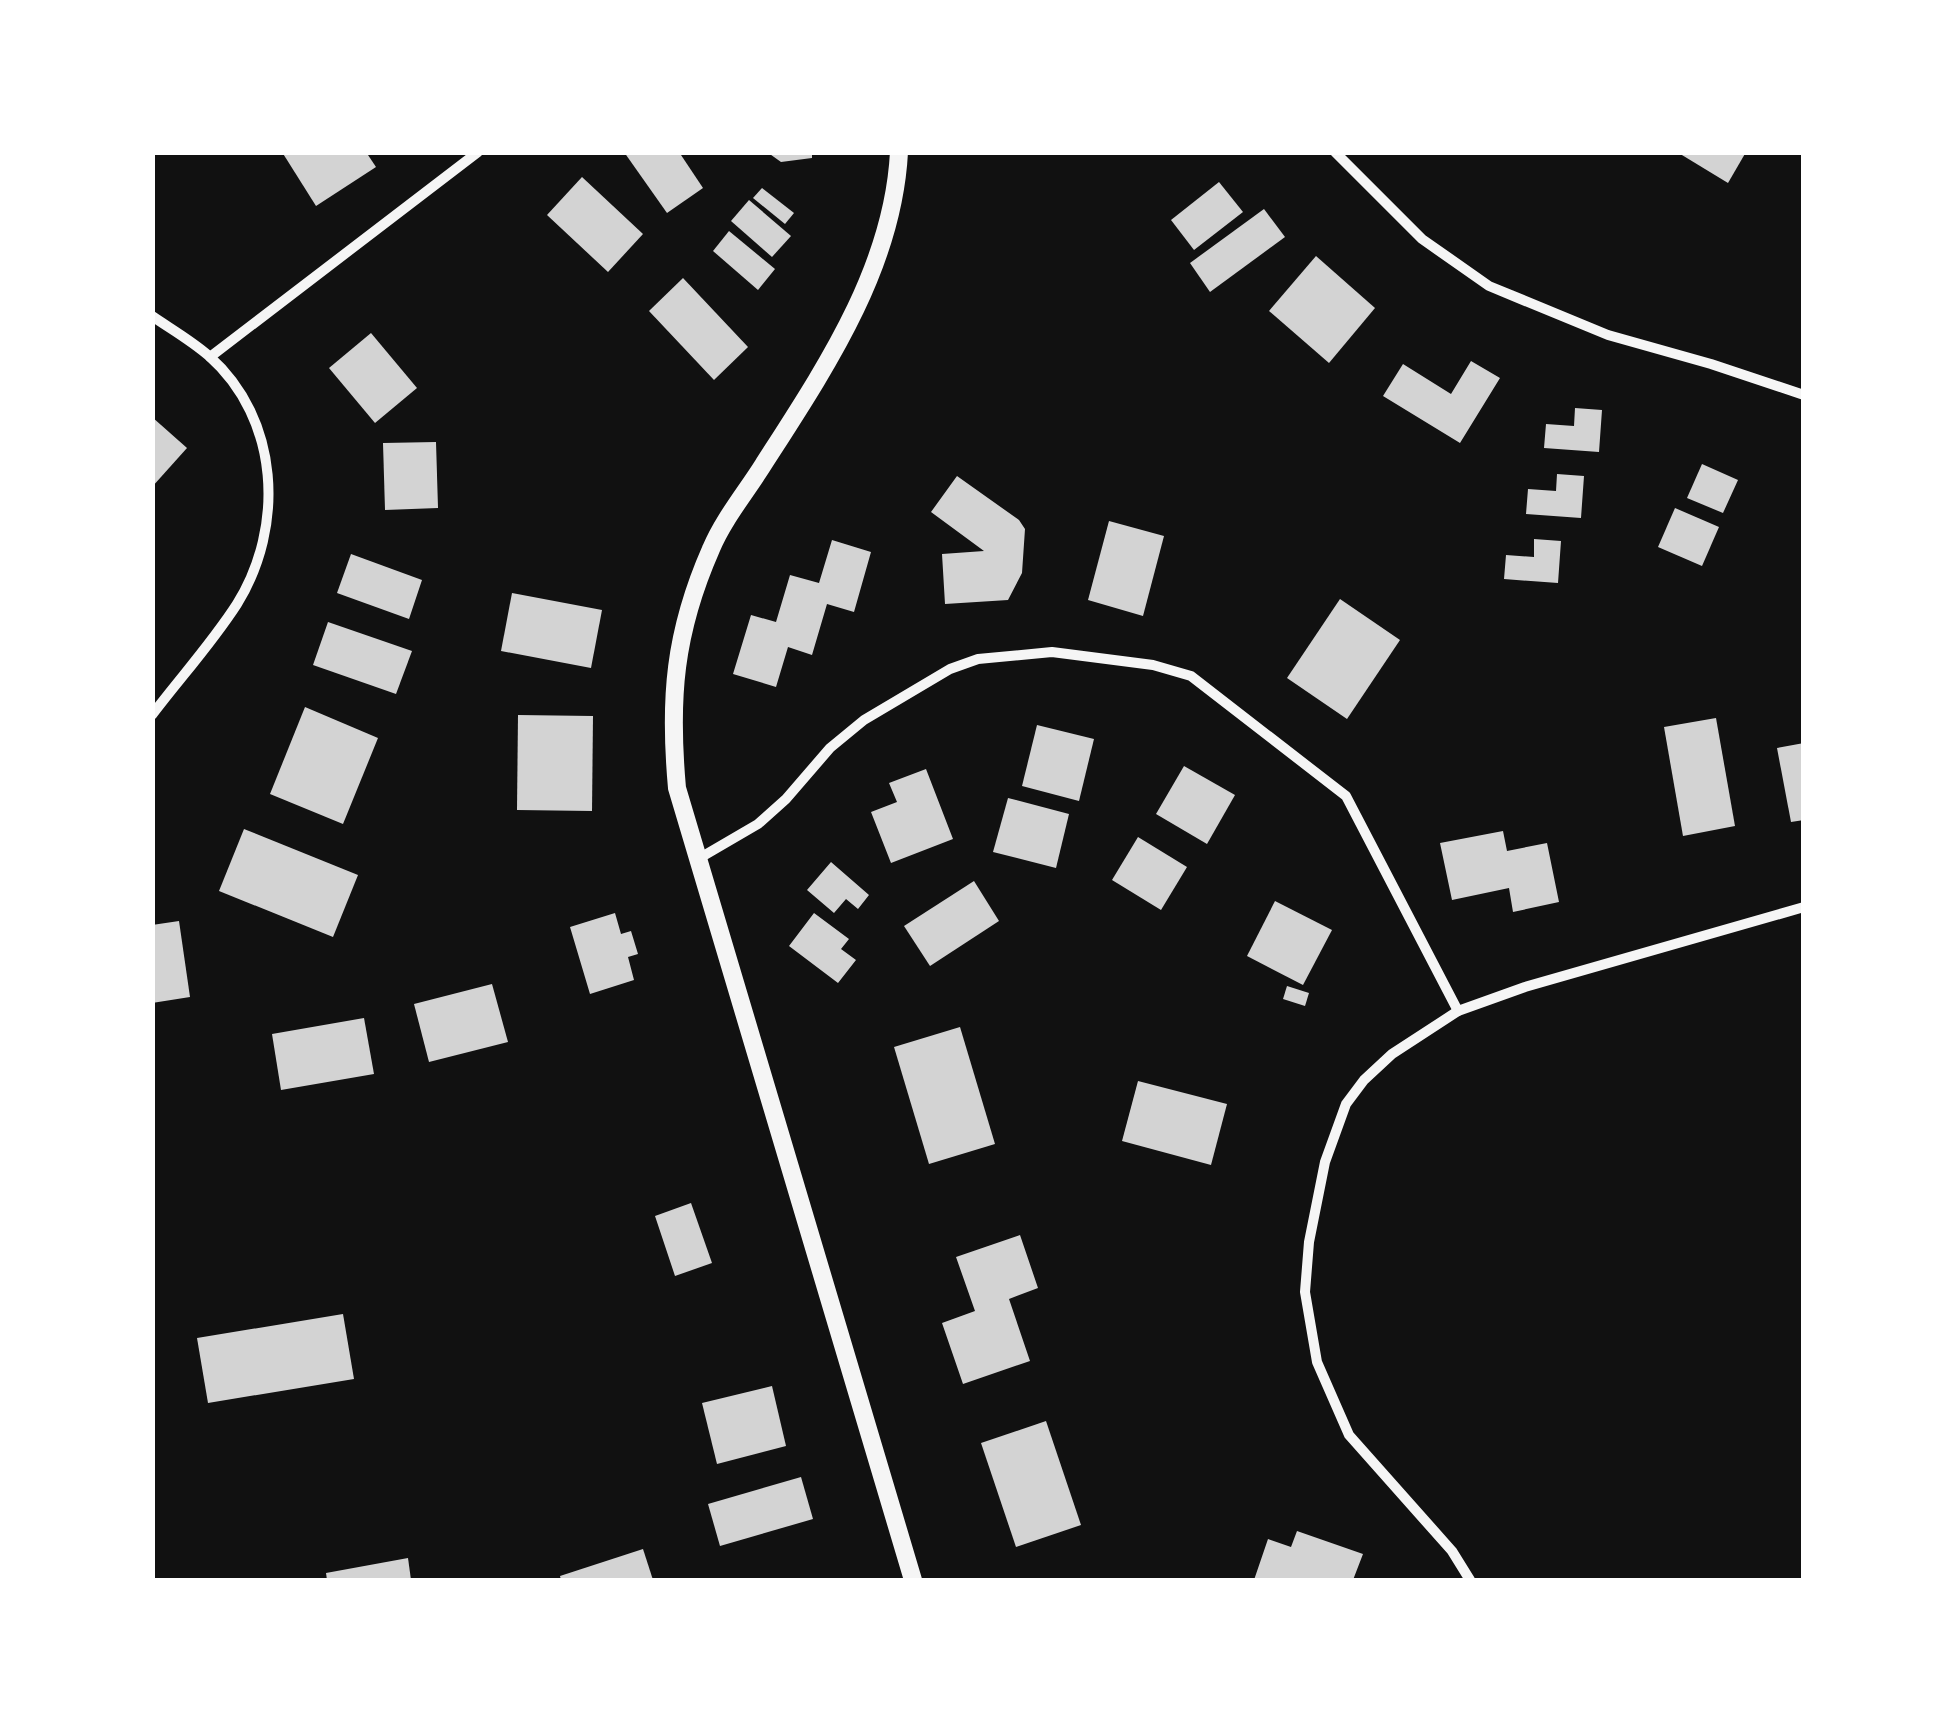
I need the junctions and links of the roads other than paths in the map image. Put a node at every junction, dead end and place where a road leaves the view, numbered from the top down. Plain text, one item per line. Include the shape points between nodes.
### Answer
1 (478, 152) edge
2 (898, 152) edge
3 (1336, 152) edge
4 (152, 316) edge
5 (210, 357) junction
6 (1804, 395) edge
7 (152, 715) edge
8 (698, 859) junction
9 (1804, 906) edge
10 (1458, 1011) junction
11 (913, 1580) edge
12 (1470, 1580) edge

1 - 5 street
2 - 8 street via 874,264 835,353 712,546 686,614 671,728 677,788
3 - 6 street via 1422,240 1489,286 1608,335
4 - 5 street
5 - 7 street via 254,421 269,459 270,502 238,602
8 - 10 street via 758,824 864,720 950,669 978,659 1052,652 1152,665 1192,676 1346,796
8 - 11 street
9 - 10 street
10 - 12 street via 1392,1054 1346,1104 1315,1201 1305,1292 1317,1362 1348,1435 1452,1550

